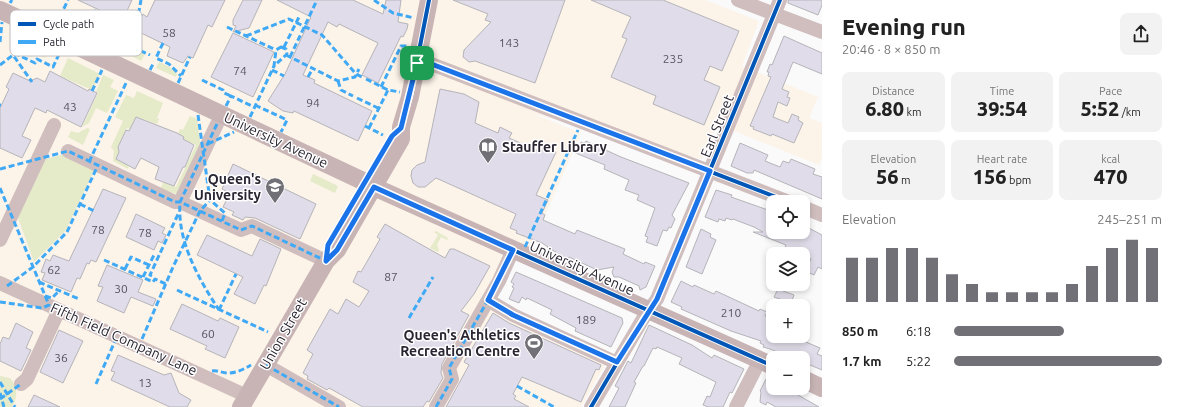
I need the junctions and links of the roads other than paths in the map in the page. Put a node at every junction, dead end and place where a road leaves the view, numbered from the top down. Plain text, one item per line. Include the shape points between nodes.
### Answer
1 (430, 0) edge
2 (738, 0) edge
3 (780, 0) edge
4 (0, 10) edge
5 (775, 14) junction
6 (10, 15) edge
7 (822, 32) edge
8 (98, 56) edge
9 (417, 63) junction
10 (54, 124) dead end
11 (217, 124) dead end
12 (68, 151) dead end
13 (710, 171) junction
14 (369, 184) junction
15 (771, 195) edge
16 (180, 202) junction
17 (810, 210) edge
18 (822, 215) edge
19 (0, 240) edge
20 (513, 250) junction
21 (326, 261) junction
22 (0, 283) edge
23 (488, 300) junction
24 (59, 310) junction
25 (649, 310) junction
26 (617, 362) junction
27 (766, 363) edge
28 (266, 365) junction
29 (810, 382) edge
30 (21, 384) dead end
31 (822, 388) edge
32 (244, 401) edge
33 (339, 407) edge
34 (436, 407) edge
35 (591, 407) edge
36 (736, 407) edge

1 - 9 main road, Union Street
2 - 5 street
3 - 5 street, Earl Street
4 - 6 main road, University Avenue
5 - 7 street
5 - 13 street, Earl Street
8 - 14 main road, University Avenue
9 - 13 street via 434,65
9 - 14 main road, Union Street via 401,128 392,136
10 - 19 street
11 - 16 street
12 - 16 street via 175,202
13 - 15 street
13 - 25 street, Earl Street via 657,299
14 - 20 main road, University Avenue
14 - 21 main road, Union Street via 328,245
16 - 21 street via 241,230 252,226
17 - 18 street
20 - 23 street
20 - 25 main road, University Avenue
21 - 28 main road, Union Street
22 - 24 street, Fifth Field Company Lane
23 - 26 street via 513,315
23 - 34 street via 449,368 452,379
24 - 30 street via 27,379
24 - 32 street, Fifth Field Company Lane
25 - 26 street, Earl Street
25 - 27 main road, University Avenue
26 - 35 street, Earl Street
27 - 36 street
28 - 32 main road, Union Street
28 - 33 street
29 - 31 main road

